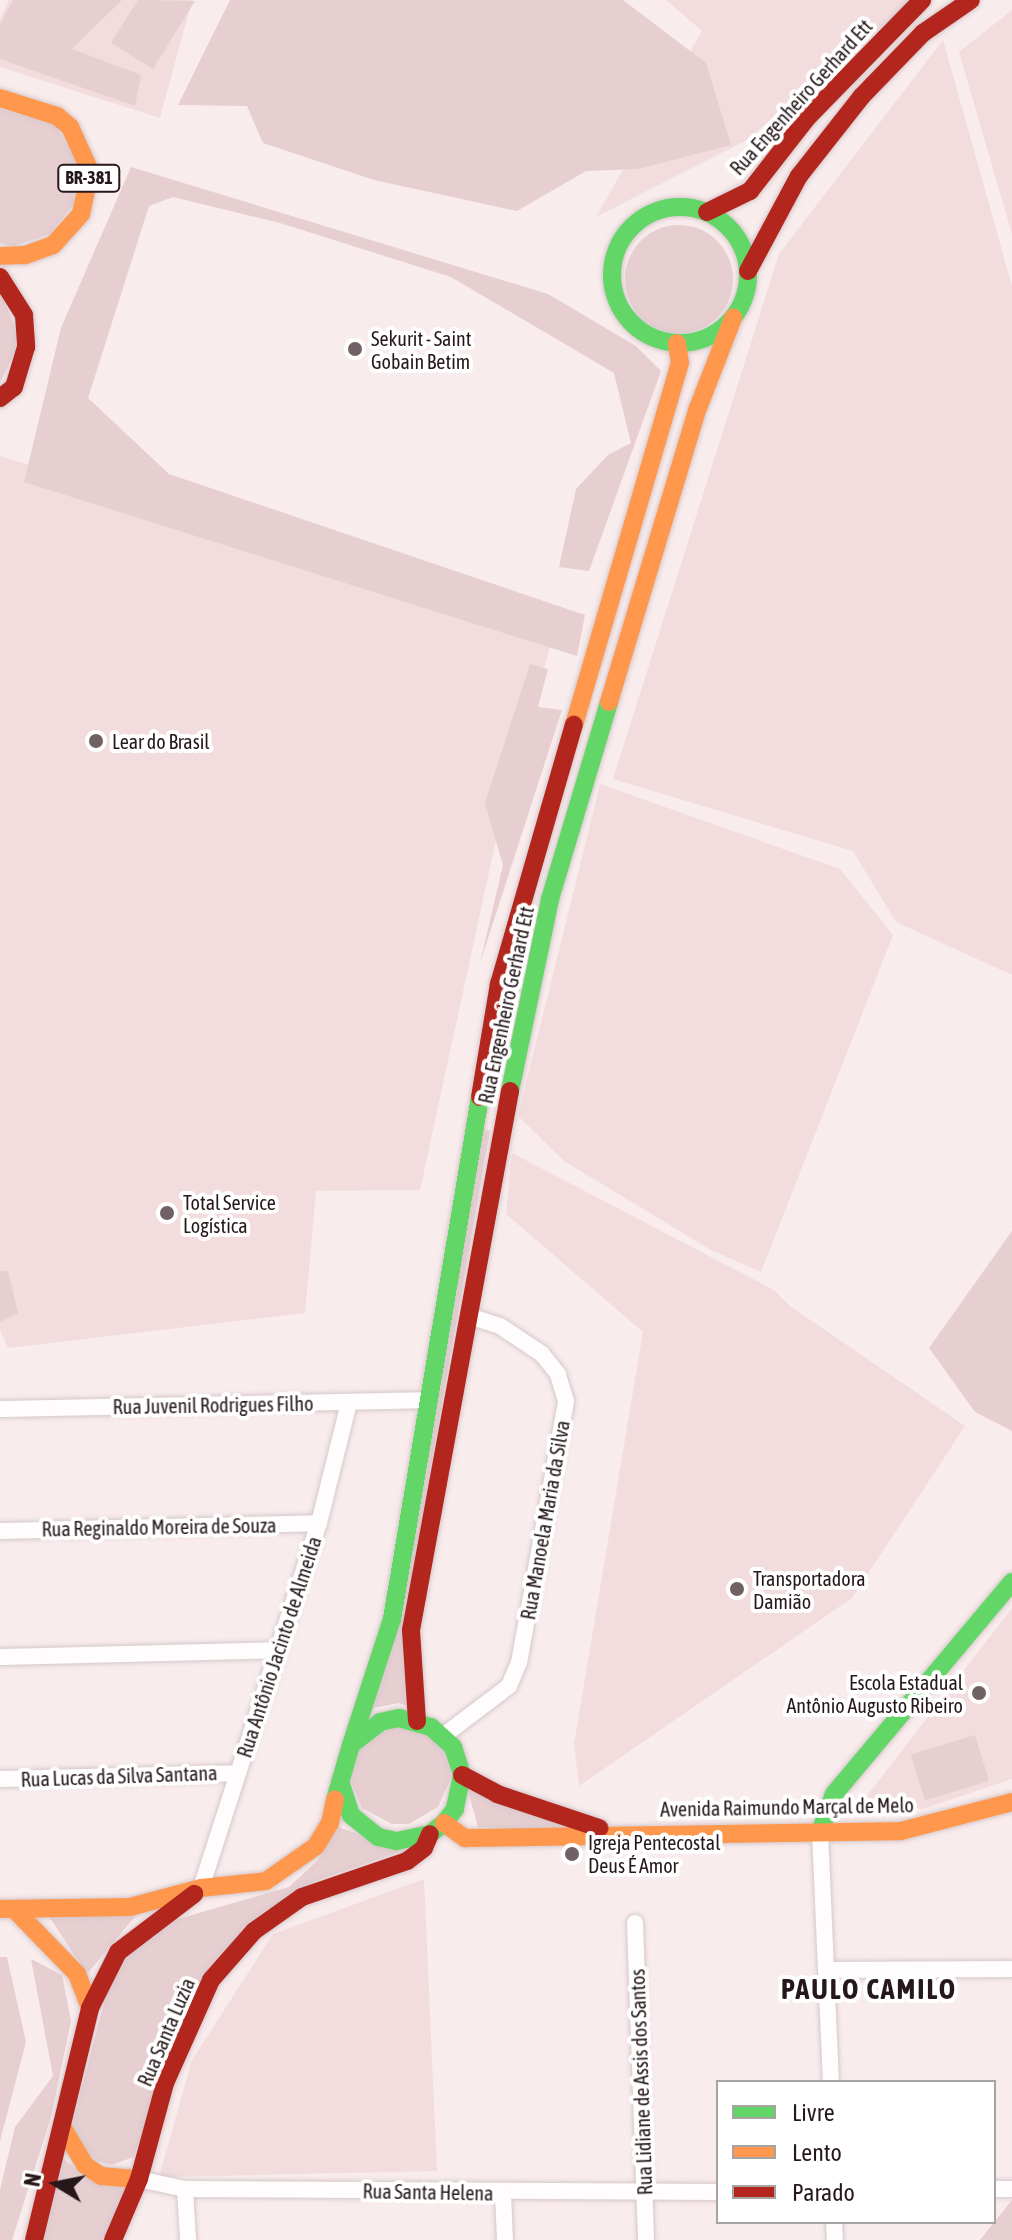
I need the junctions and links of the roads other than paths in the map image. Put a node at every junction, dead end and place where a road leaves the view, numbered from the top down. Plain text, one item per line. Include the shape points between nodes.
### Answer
1 (922, 0) edge
2 (971, 0) edge
3 (0, 98) edge
4 (707, 212) junction
5 (0, 256) edge
6 (748, 271) junction
7 (0, 277) edge
8 (733, 318) junction
9 (677, 343) junction
10 (0, 398) edge
11 (499, 984) junction
12 (531, 988) junction
13 (472, 1317) junction
14 (426, 1400) junction
15 (349, 1403) junction
16 (0, 1409) edge
17 (319, 1523) junction
18 (0, 1531) edge
19 (1012, 1582) edge
20 (279, 1650) junction
21 (0, 1657) edge
22 (417, 1721) junction
23 (443, 1736) junction
24 (351, 1745) junction
25 (238, 1773) junction
26 (462, 1775) junction
27 (0, 1779) edge
28 (340, 1782) junction
29 (1012, 1802) edge
30 (437, 1828) junction
31 (608, 1832) junction
32 (820, 1832) junction
33 (201, 1888) junction
34 (7, 1909) edge
35 (635, 1923) dead end
36 (1012, 1969) edge
37 (829, 1970) junction
38 (90, 2008) junction
39 (831, 2080) edge
40 (63, 2128) junction
41 (139, 2179) junction
42 (185, 2189) junction
43 (716, 2192) edge
44 (503, 2193) junction
45 (645, 2193) junction
46 (34, 2240) edge
47 (113, 2240) edge
48 (188, 2240) edge
49 (505, 2240) edge
50 (646, 2240) edge

1 - 4 main road, Rua Engenheiro Gerhard Ett via 807,118 750,191
2 - 6 main road, Rua Engenheiro Gerhard Ett via 923,33 862,96 799,176
3 - 5 main road, BR-381 via 57,116 70,127 90,171 81,214 53,245 25,255
4 - 6 main road via 735,236
4 - 9 main road, Rua Engenheiro Gerhard Ett via 675,208 645,218 628,232 613,271 614,293 637,328
6 - 8 main road, Rua Engenheiro Gerhard Ett via 747,288
7 - 10 main road via 24,315 26,347 14,387
8 - 9 main road via 708,337
8 - 12 main road, Rua Engenheiro Gerhard Ett via 698,408 550,899
9 - 11 main road, Rua Engenheiro Gerhard Ett via 680,363
11 - 12 main road
11 - 14 main road, Rua Engenheiro Gerhard Ett
12 - 13 main road, Rua Engenheiro Gerhard Ett
13 - 22 main road, Rua Engenheiro Gerhard Ett via 411,1630
13 - 23 street, Rua Manoela Maria da Silva via 500,1326 542,1354 558,1374 566,1401 519,1663 509,1686
14 - 15 street, Rua Juvenil Rodrigues Filho
14 - 24 main road, Rua Engenheiro Gerhard Ett via 392,1619
15 - 16 street, Rua Juvenil Rodrigues Filho
15 - 17 street, Rua Antônio Jacinto de Almeida
17 - 18 street, Rua Reginaldo Moreira de Souza
17 - 20 street, Rua Antônio Jacinto de Almeida
19 - 32 main road via 834,1794
20 - 21 street
20 - 25 street, Rua Antônio Jacinto de Almeida
22 - 23 main road
22 - 24 main road via 380,1722
23 - 26 main road
24 - 28 main road
25 - 27 street, Rua Lucas da Silva Santana
25 - 33 street, Rua Antônio Jacinto de Almeida
26 - 30 main road via 455,1809
26 - 31 main road, Avenida Raimundo Marçal de Melo via 497,1794
28 - 30 main road via 342,1799 363,1828 396,1841
28 - 33 main road via 330,1823 316,1846 266,1881
29 - 32 main road, Avenida Raimundo Marçal de Melo via 901,1831
30 - 31 main road, Avenida Raimundo Marçal de Melo via 465,1838
30 - 41 main road, Rua Santa Luzia via 407,1861 302,1897 254,1931 211,1980 165,2083
31 - 32 main road, Avenida Raimundo Marçal de Melo
32 - 37 street
33 - 34 main road via 130,1907
33 - 38 main road via 118,1952
34 - 38 main road via 77,1974
35 - 45 street, Rua Lidiane de Assis dos Santos
36 - 37 street
37 - 39 street
38 - 40 main road
40 - 41 main road via 85,2165 101,2176
40 - 46 main road
41 - 42 street, Rua Santa Helena
41 - 47 main road, Rua Santa Luzia
42 - 44 street, Rua Santa Helena
42 - 48 street
43 - 45 street, Rua Santa Helena
44 - 45 street, Rua Santa Helena
44 - 49 street
45 - 50 street, Rua Lidiane de Assis dos Santos

